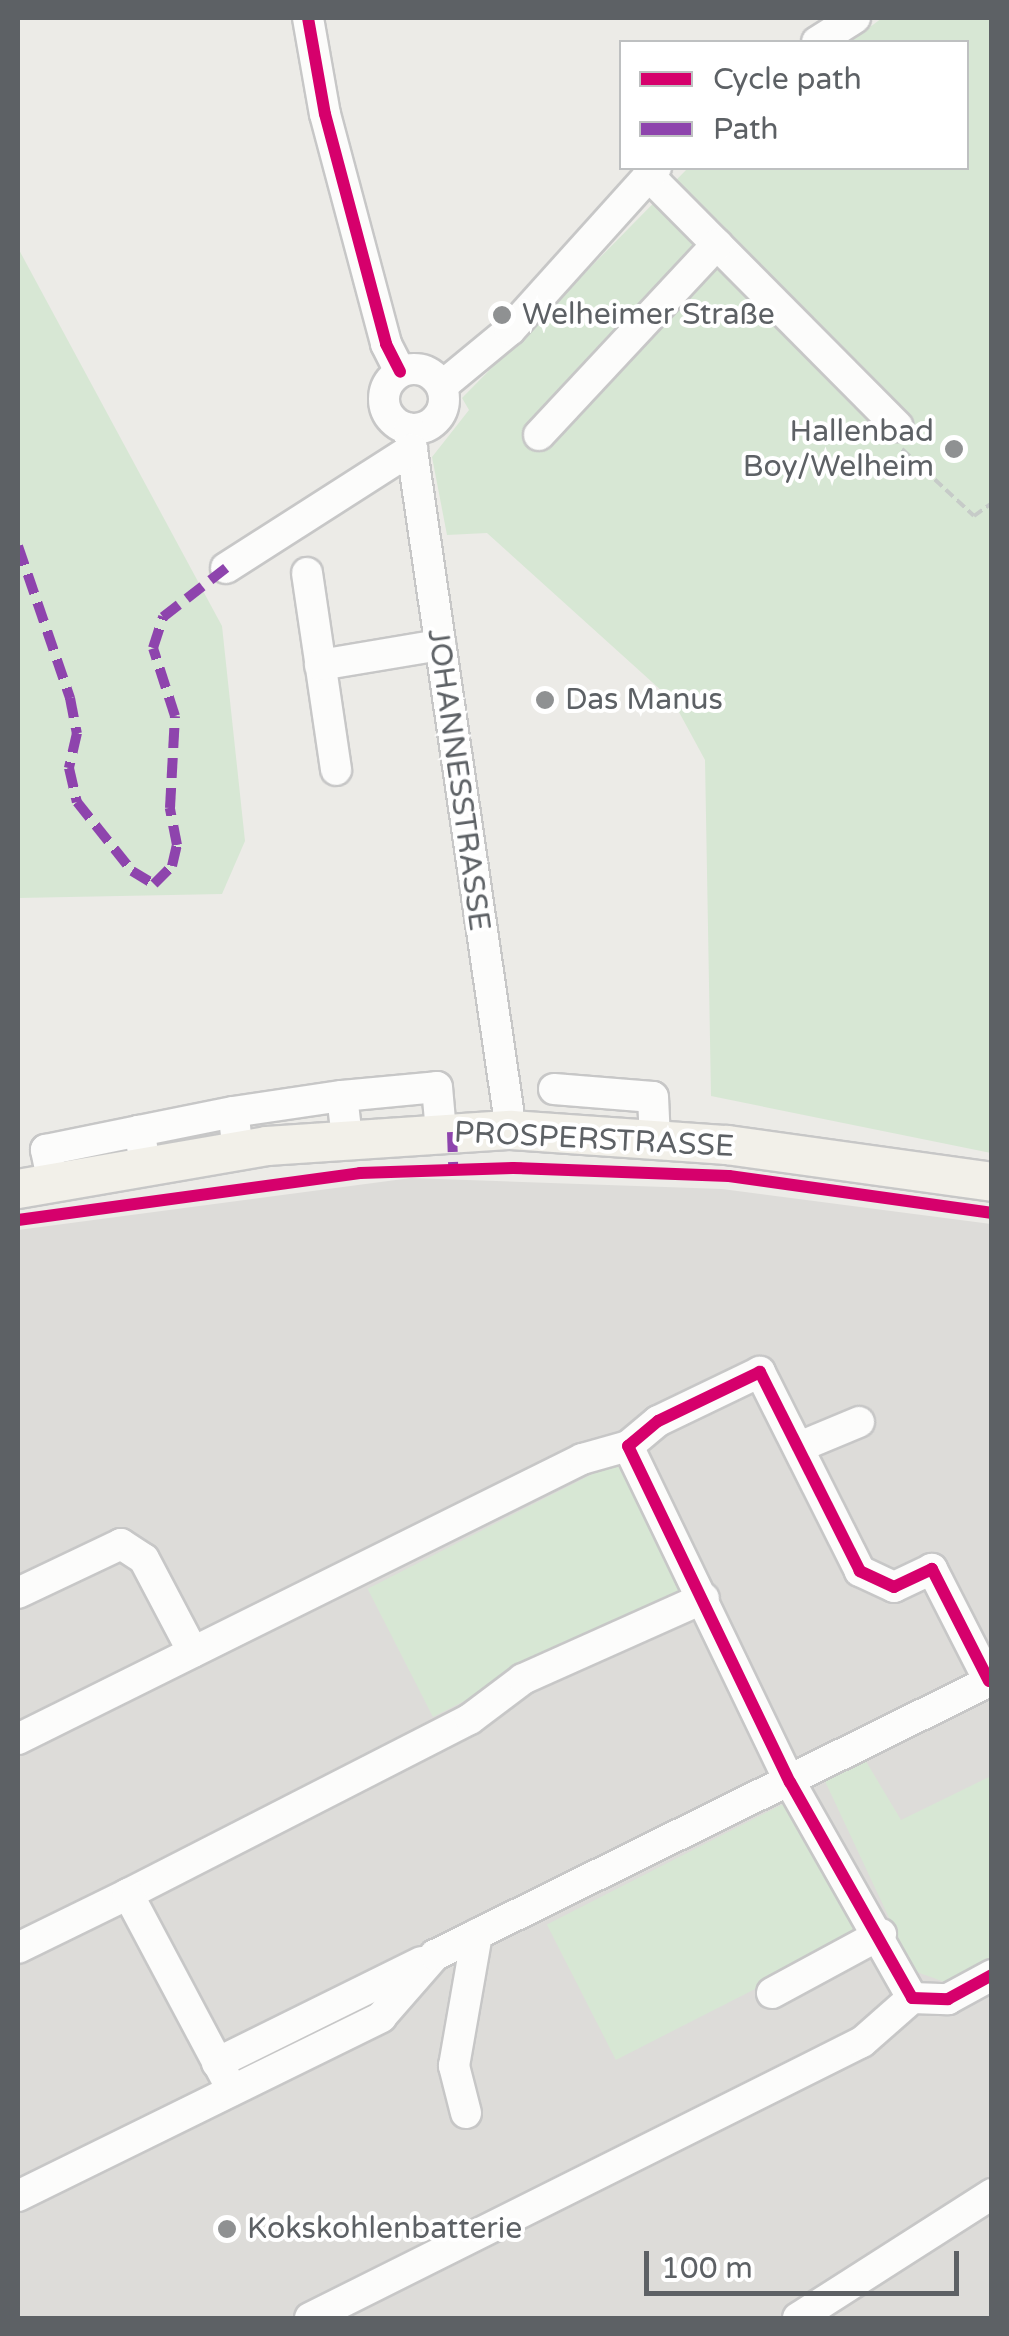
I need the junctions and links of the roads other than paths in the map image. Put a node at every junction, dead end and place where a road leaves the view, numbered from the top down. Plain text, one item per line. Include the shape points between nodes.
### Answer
1 (308, 18) edge
2 (855, 18) edge
3 (820, 40) edge
4 (652, 171) edge
5 (717, 244) junction
6 (400, 372) junction
7 (442, 386) junction
8 (897, 426) road end
9 (540, 435) dead end
10 (411, 438) junction
11 (226, 568) dead end
12 (307, 573) dead end
13 (440, 645) junction
14 (320, 665) junction
15 (336, 770) dead end
16 (554, 1089) dead end
17 (342, 1096) junction
18 (233, 1112) junction
19 (511, 1130) junction
20 (441, 1132) junction
21 (347, 1138) junction
22 (655, 1140) junction
23 (142, 1149) junction
24 (238, 1151) junction
25 (34, 1170) edge
26 (992, 1182) edge
27 (859, 1422) dead end
28 (628, 1446) junction
29 (799, 1447) junction
30 (18, 1593) edge
31 (704, 1598) junction
32 (193, 1652) junction
33 (990, 1681) edge
34 (18, 1739) edge
35 (790, 1782) junction
36 (128, 1894) junction
37 (478, 1934) junction
38 (881, 1934) junction
39 (18, 1948) edge
40 (435, 1955) junction
41 (992, 1976) edge
42 (772, 1993) dead end
43 (912, 1998) junction
44 (217, 2062) junction
45 (232, 2090) junction
46 (466, 2112) dead end
47 (992, 2194) edge
48 (18, 2196) edge
49 (310, 2318) edge
50 (798, 2318) edge

1 - 6 street via 324,114 386,344
2 - 3 street
4 - 5 street
4 - 7 street via 510,330
5 - 8 street
5 - 9 street
6 - 7 street via 424,370
6 - 10 street, JOHANNESSTRASSE via 387,385 384,404
7 - 10 street via 439,417
10 - 11 street
10 - 13 street, JOHANNESSTRASSE
12 - 14 street
13 - 14 street
13 - 19 street, JOHANNESSTRASSE
14 - 15 street
16 - 22 street via 653,1097
17 - 18 street
17 - 20 street via 437,1086
17 - 21 street
18 - 23 street
18 - 24 street
19 - 20 main road, PROSPERSTRASSE
19 - 22 main road, PROSPERSTRASSE
20 - 21 main road, PROSPERSTRASSE
21 - 24 main road, PROSPERSTRASSE
22 - 26 main road, PROSPERSTRASSE
23 - 24 main road, PROSPERSTRASSE
23 - 25 main road, PROSPERSTRASSE
27 - 29 street
28 - 29 street via 658,1421 760,1372
28 - 31 street
28 - 32 street via 582,1459
29 - 33 street via 860,1571 894,1586 932,1569
30 - 32 street via 121,1544 144,1559
31 - 35 street
31 - 36 street via 523,1679 470,1718
32 - 34 street
33 - 35 street
35 - 37 street
35 - 38 street
36 - 39 street
36 - 44 street
37 - 40 street
37 - 46 street via 454,2066
38 - 42 street
38 - 43 street
40 - 44 street
40 - 45 street via 381,2017
41 - 43 street via 948,1999
43 - 49 street via 862,2042
44 - 45 street
45 - 48 street
47 - 50 street

